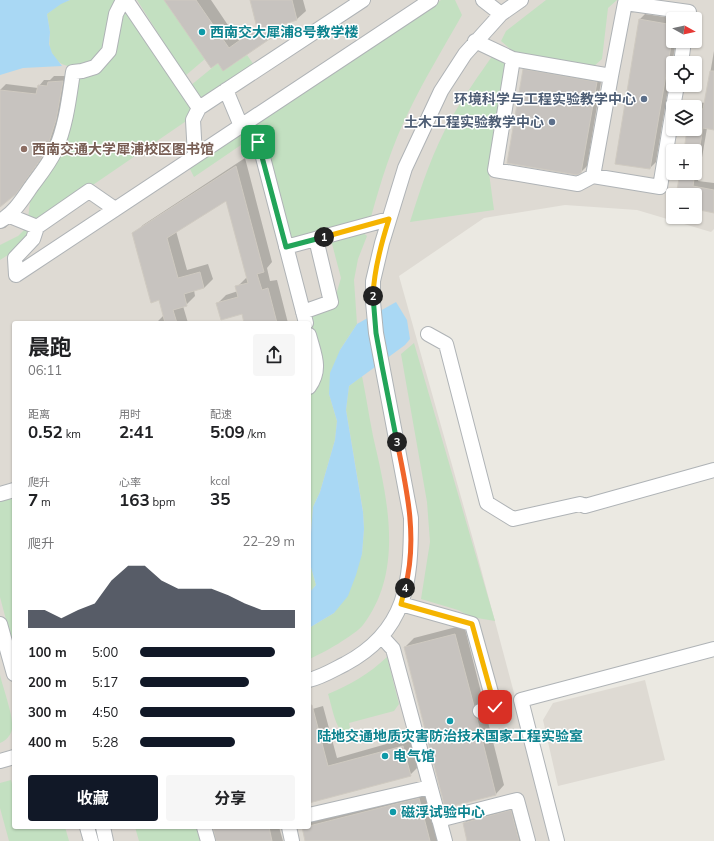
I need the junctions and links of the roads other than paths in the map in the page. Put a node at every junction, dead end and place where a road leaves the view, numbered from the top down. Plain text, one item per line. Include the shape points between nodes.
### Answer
1 (125, 0) edge
2 (364, 0) edge
3 (431, 0) edge
4 (483, 0) edge
5 (521, 0) edge
6 (689, 10) edge
7 (501, 14) junction
8 (475, 41) junction
9 (513, 59) junction
10 (611, 76) junction
11 (226, 90) junction
12 (199, 108) junction
13 (241, 126) junction
14 (668, 136) edge
15 (258, 142) dead end
16 (196, 156) junction
17 (593, 176) junction
18 (115, 209) junction
19 (5, 218) edge
20 (389, 219) junction
21 (37, 227) junction
22 (316, 239) junction
23 (286, 247) junction
24 (304, 317) edge
25 (428, 334) dead end
26 (311, 344) edge
27 (311, 384) edge
28 (714, 470) edge
29 (12, 491) edge
30 (0, 494) edge
31 (401, 604) junction
32 (0, 624) edge
33 (382, 637) junction
34 (714, 649) edge
35 (12, 667) edge
36 (311, 680) edge
37 (480, 711) dead end
38 (12, 758) edge
39 (0, 761) edge
40 (430, 787) junction
41 (311, 815) edge
42 (439, 820) junction
43 (88, 829) edge
44 (103, 829) edge
45 (205, 829) edge
46 (289, 829) edge
47 (91, 841) edge
48 (106, 841) edge
49 (208, 841) edge
50 (292, 841) edge
51 (445, 841) edge
52 (528, 841) edge
53 (557, 841) edge

1 - 12 street
1 - 19 street via 116,14 109,51 95,67 73,72 68,110 54,151 34,183
2 - 11 street
3 - 13 street
4 - 7 street
5 - 7 street
6 - 10 street via 625,3
7 - 8 street
8 - 9 street
8 - 20 street via 441,91 405,168
9 - 10 street
9 - 17 street via 495,170 578,184
10 - 17 street
11 - 12 street
11 - 13 street
12 - 16 street via 193,120
13 - 16 street
14 - 17 street via 660,187
15 - 23 street
16 - 18 street
18 - 21 street via 89,191
18 - 21 street via 16,275 15,258 33,239
19 - 21 street
20 - 22 street
20 - 31 street via 373,281 373,302 382,366 411,518 411,547
22 - 23 street
22 - 24 street via 332,302
23 - 24 street
25 - 28 street via 446,344 487,503 513,519 580,504 585,506
26 - 27 street via 316,367 315,378
29 - 30 street
31 - 33 street via 394,621
31 - 37 street via 472,624 495,707
32 - 35 street
33 - 36 street via 352,660
33 - 40 street via 393,649
34 - 53 street via 521,700
38 - 39 street
40 - 41 street
40 - 42 street
42 - 51 street
42 - 52 street via 517,800
43 - 47 street
44 - 48 street
45 - 49 street
46 - 50 street

